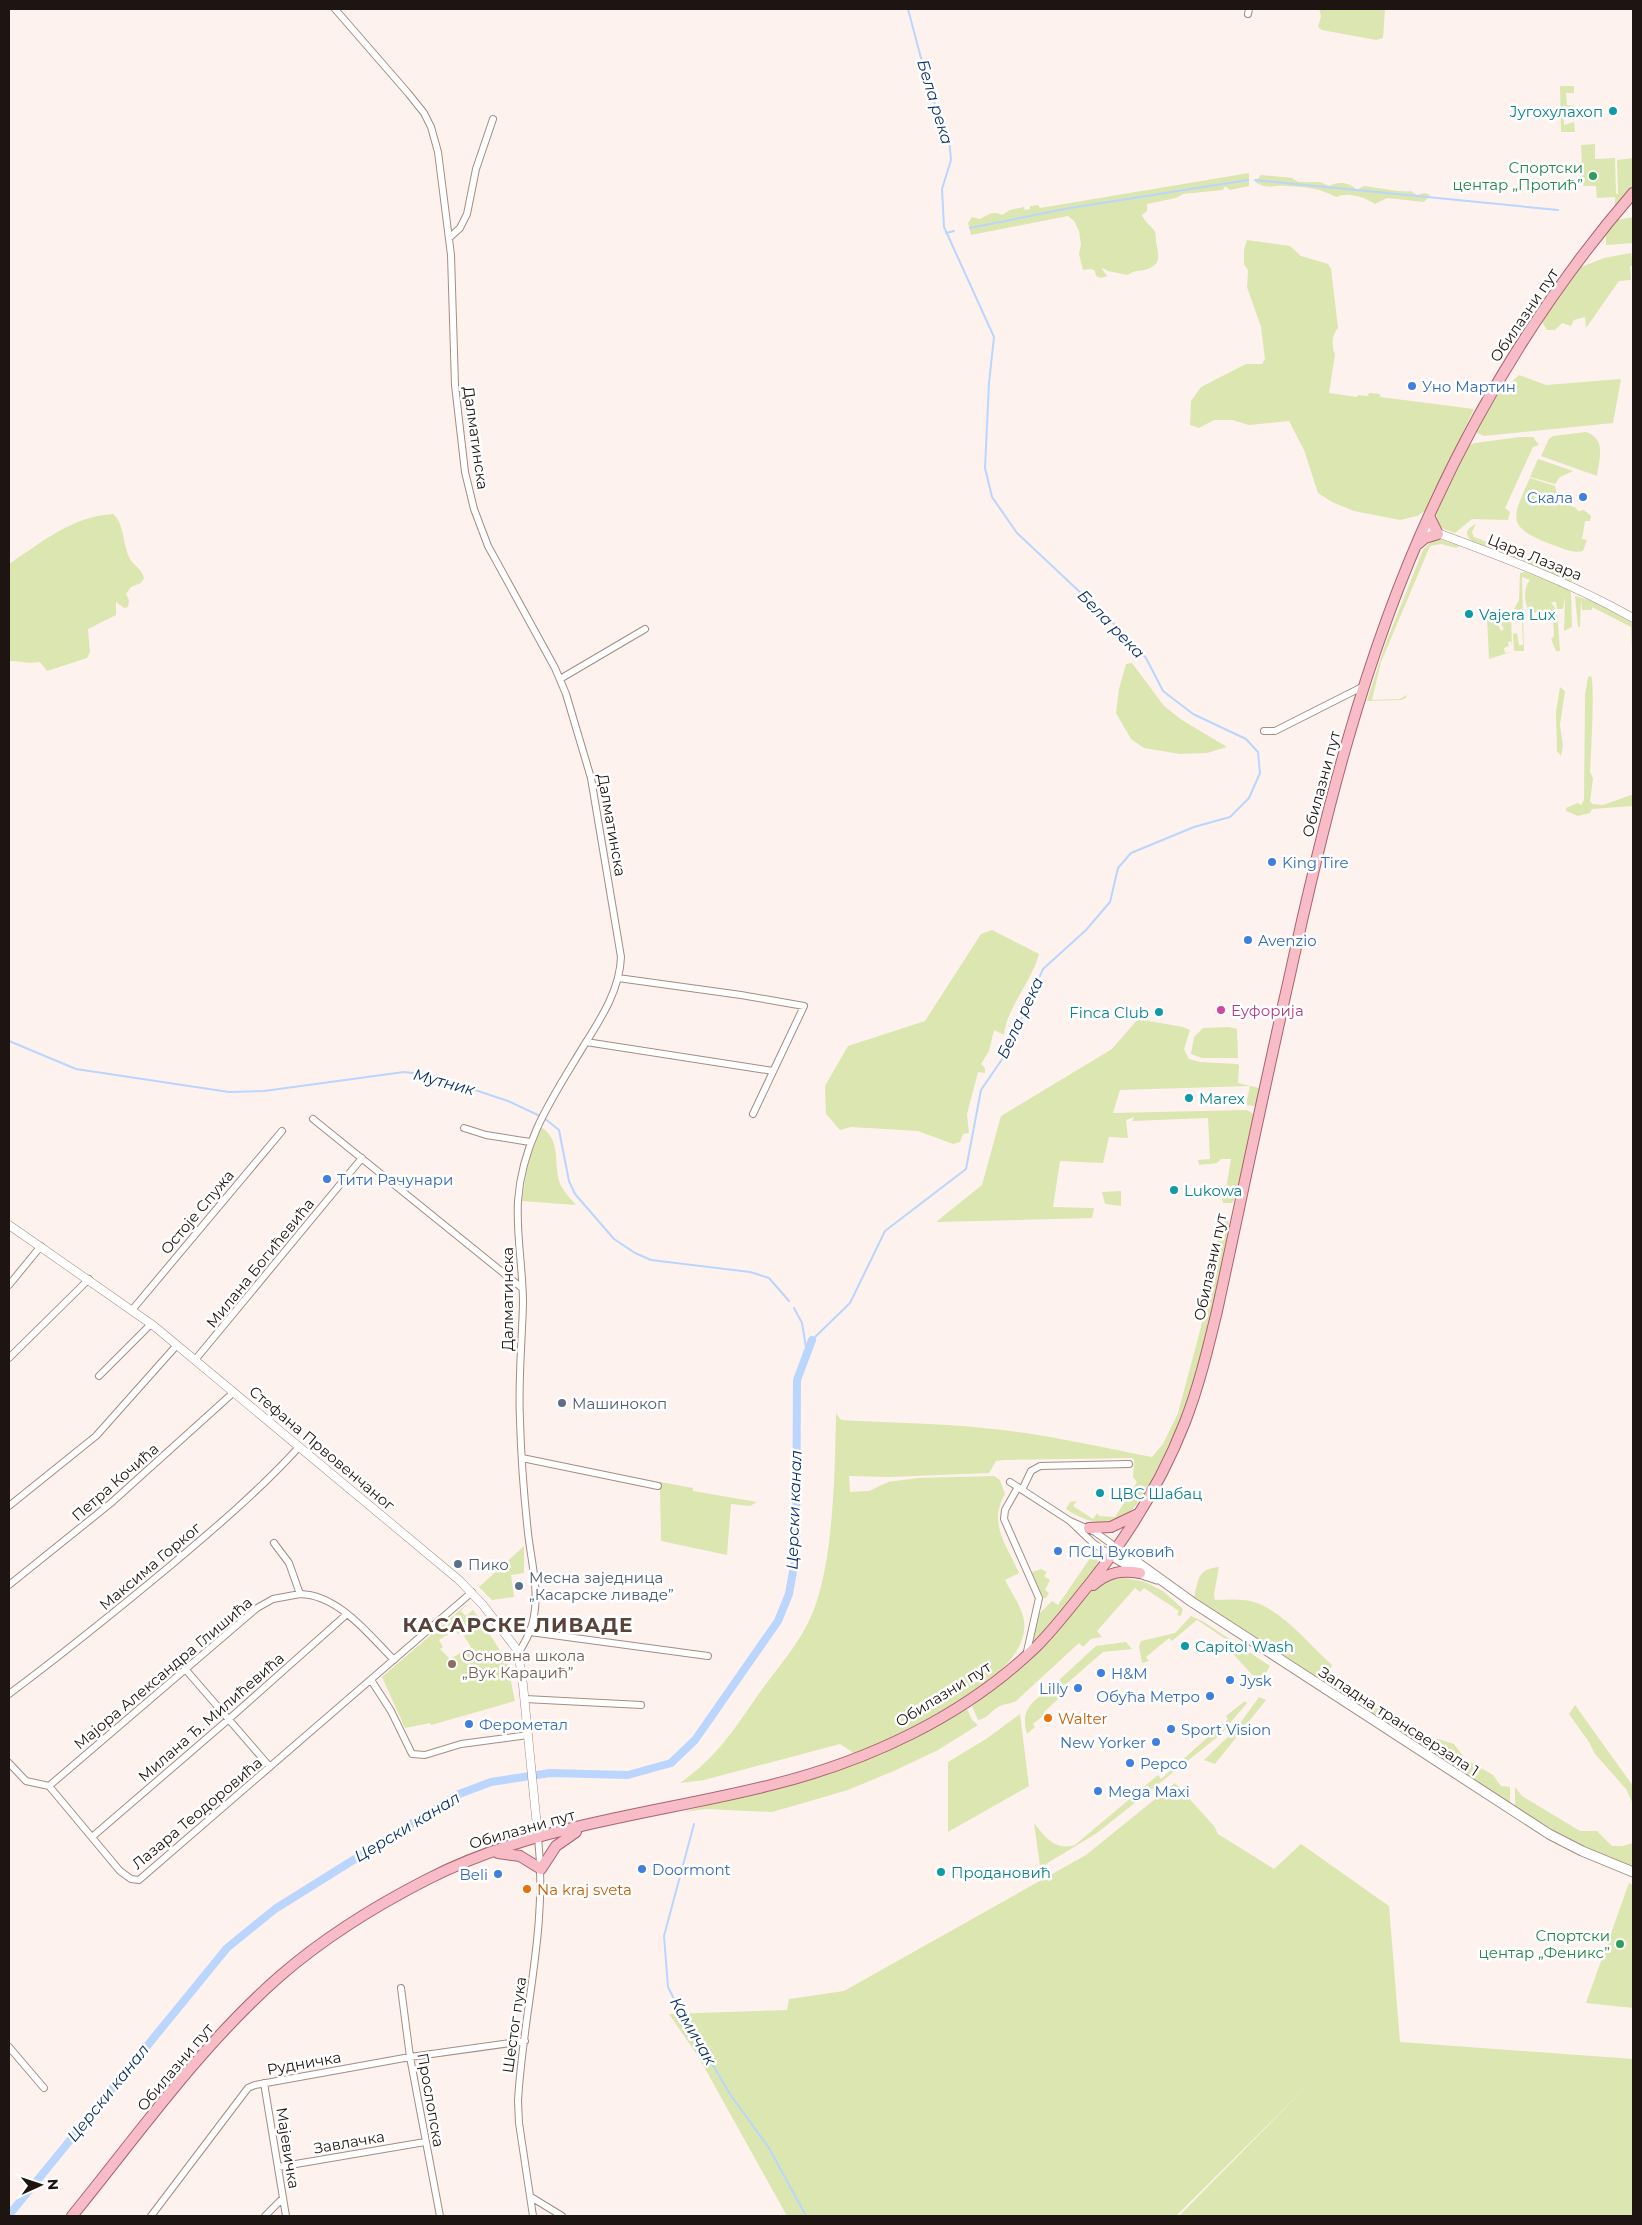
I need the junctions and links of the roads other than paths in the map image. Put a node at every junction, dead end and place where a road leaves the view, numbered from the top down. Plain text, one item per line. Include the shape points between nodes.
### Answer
1 (335, 9) edge
2 (493, 119) dead end
3 (1633, 192) edge
4 (449, 238) junction
5 (1429, 516) junction
6 (1424, 528) junction
7 (1438, 534) junction
8 (1416, 546) junction
9 (1633, 618) edge
10 (644, 629) dead end
11 (560, 679) junction
12 (1364, 686) junction
13 (1264, 731) dead end
14 (618, 978) junction
15 (586, 1042) junction
16 (773, 1071) junction
17 (753, 1114) dead end
18 (313, 1119) dead end
19 (464, 1128) dead end
20 (282, 1131) dead end
21 (530, 1142) junction
22 (362, 1158) junction
23 (9, 1225) edge
24 (41, 1246) junction
25 (89, 1279) junction
26 (9, 1285) edge
27 (522, 1288) junction
28 (132, 1310) junction
29 (151, 1324) junction
30 (177, 1345) junction
31 (9, 1358) edge
32 (196, 1360) junction
33 (99, 1376) dead end
34 (234, 1392) junction
35 (299, 1447) junction
36 (522, 1458) junction
37 (1129, 1464) dead end
38 (1010, 1482) dead end
39 (658, 1486) dead end
40 (1020, 1488) junction
41 (9, 1506) edge
42 (1141, 1512) junction
43 (1070, 1521) junction
44 (1089, 1528) junction
45 (274, 1543) dead end
46 (1114, 1552) junction
47 (1140, 1573) junction
48 (1157, 1579) junction
49 (9, 1585) edge
50 (472, 1592) junction
51 (300, 1594) junction
52 (1081, 1595) junction
53 (346, 1614) junction
54 (530, 1632) junction
55 (518, 1654) junction
56 (708, 1656) dead end
57 (1026, 1656) junction
58 (394, 1660) junction
59 (186, 1670) junction
60 (371, 1680) junction
61 (9, 1694) edge
62 (525, 1699) junction
63 (640, 1705) dead end
64 (229, 1719) junction
65 (528, 1735) junction
66 (9, 1763) edge
67 (270, 1767) junction
68 (49, 1786) junction
69 (582, 1827) junction
70 (92, 1837) junction
71 (538, 1837) junction
72 (487, 1853) junction
73 (541, 1869) junction
74 (1633, 1872) edge
75 (401, 1988) dead end
76 (525, 2041) junction
77 (9, 2047) edge
78 (410, 2057) junction
79 (264, 2083) junction
80 (44, 2088) dead end
81 (425, 2142) junction
82 (278, 2167) junction
83 (531, 2197) junction
84 (283, 2198) junction
85 (72, 2216) edge
86 (151, 2216) edge
87 (265, 2216) edge
88 (286, 2216) edge
89 (440, 2216) edge
90 (534, 2216) edge
91 (562, 2216) edge

1 - 4 street, Далматинска via 408,93 430,127 438,152
2 - 4 street via 476,169 464,221
3 - 5 main road, Обилазни пут via 1573,268 1511,359
4 - 11 street, Далматинска via 456,394 465,472 472,500 488,546
5 - 6 main road, Обилазни пут
5 - 7 main road
6 - 7 street, Цара Лазара
6 - 8 main road, Обилазни пут
7 - 8 main road via 1425,538
7 - 9 street, Цара Лазара via 1583,592
8 - 12 main road, Обилазни пут
10 - 11 street
11 - 14 street, Далматинска via 592,778 616,921 620,957
12 - 13 street, Обилазни пут via 1275,731
12 - 42 main road, Обилазни пут via 1312,877 1203,1364 1179,1437
14 - 15 street, Далматинска
14 - 16 street via 804,1006
15 - 16 street
15 - 21 street, Далматинска
16 - 17 street
18 - 22 street
19 - 21 street via 486,1136
20 - 28 street, Остоје Спужа
21 - 27 street, Далматинска via 523,1159 518,1204
22 - 27 street
22 - 32 street, Милана Богићевића
23 - 24 street, Стефана Првовенчаног
24 - 25 street, Стефана Првовенчаног
24 - 26 street
25 - 28 street, Стефана Првовенчаног
25 - 31 street
27 - 36 street, Далматинска via 519,1368
28 - 29 street, Стефана Првовенчаног
29 - 30 street, Стефана Првовенчаног
29 - 33 street
30 - 32 street, Стефана Првовенчаног
30 - 41 street via 96,1436
32 - 34 street, Стефана Првовенчаног
34 - 35 street, Стефана Првовенчаног
34 - 49 street, Петра Кочића via 111,1503
35 - 50 street, Стефана Првовенчаног
35 - 61 street, Максима Горког via 260,1488 186,1552 83,1639
36 - 39 street
36 - 54 street, Далматинска via 536,1597
37 - 40 street via 1040,1466 1031,1471
38 - 40 street
40 - 43 street
40 - 57 street via 1005,1510 1004,1519 1039,1598
42 - 44 main road via 1118,1525
42 - 46 main road, Обилазни пут
43 - 44 street
43 - 46 street via 1093,1542
44 - 46 street
45 - 51 street via 289,1564
46 - 47 main road, Западна трансверзала 1
46 - 48 main road, Западна трансверзала 1 via 1149,1570
46 - 52 main road, Обилазни пут
47 - 48 main road, Западна трансверзала 1
47 - 52 main road via 1111,1573
48 - 74 main road, Западна трансверзала 1 via 1549,1834
50 - 55 street, Стефана Првовенчаног via 508,1636
50 - 58 street, Лазара Теодоровића
51 - 53 street via 318,1597
51 - 59 street, Мајора Александра Глишића via 280,1597 262,1605
52 - 57 main road, Обилазни пут
53 - 58 street
53 - 64 street, Милана Ђ. Милићевића
54 - 55 street, Далматинска
54 - 56 street
55 - 62 street, Стефана Првовенчаног
57 - 69 main road, Обилазни пут via 940,1718 892,1744 844,1764 773,1785
58 - 60 street, Лазара Теодоровића
59 - 64 street
59 - 68 street, Мајора Александра Глишића
60 - 65 street via 412,1754 425,1755 462,1744
60 - 67 street, Лазара Теодоровића
62 - 63 street
62 - 65 street, Стефана Првовенчаног
64 - 67 street
64 - 70 street, Милана Ђ. Милићевића
65 - 71 street, Стефана Првовенчаног
66 - 68 street via 26,1781
67 - 70 street, Лазара Теодоровића via 138,1880 120,1871
68 - 70 street, Лазара Теодоровића
69 - 71 main road, Обилазни пут
69 - 73 main road via 556,1846
71 - 72 main road, Обилазни пут
71 - 73 street, Шестог пука
72 - 73 main road via 513,1853
72 - 85 main road, Обилазни пут via 432,1876 378,1906 325,1940 280,1976 212,2045
73 - 76 street, Шестог пука via 541,1918
75 - 78 street, Прослопска
76 - 78 street, Рудничка
76 - 83 street, Шестог пука via 518,2109
77 - 80 street
78 - 79 street, Рудничка
78 - 81 street, Прослопска
79 - 82 street, Мајевичка
79 - 86 street, Рудничка via 248,2088
81 - 82 street, Завлачка
81 - 89 street, Прослопска
82 - 84 street, Мајевичка
83 - 90 street, Шестог пука
83 - 91 street
84 - 87 street
84 - 88 street, Мајевичка

